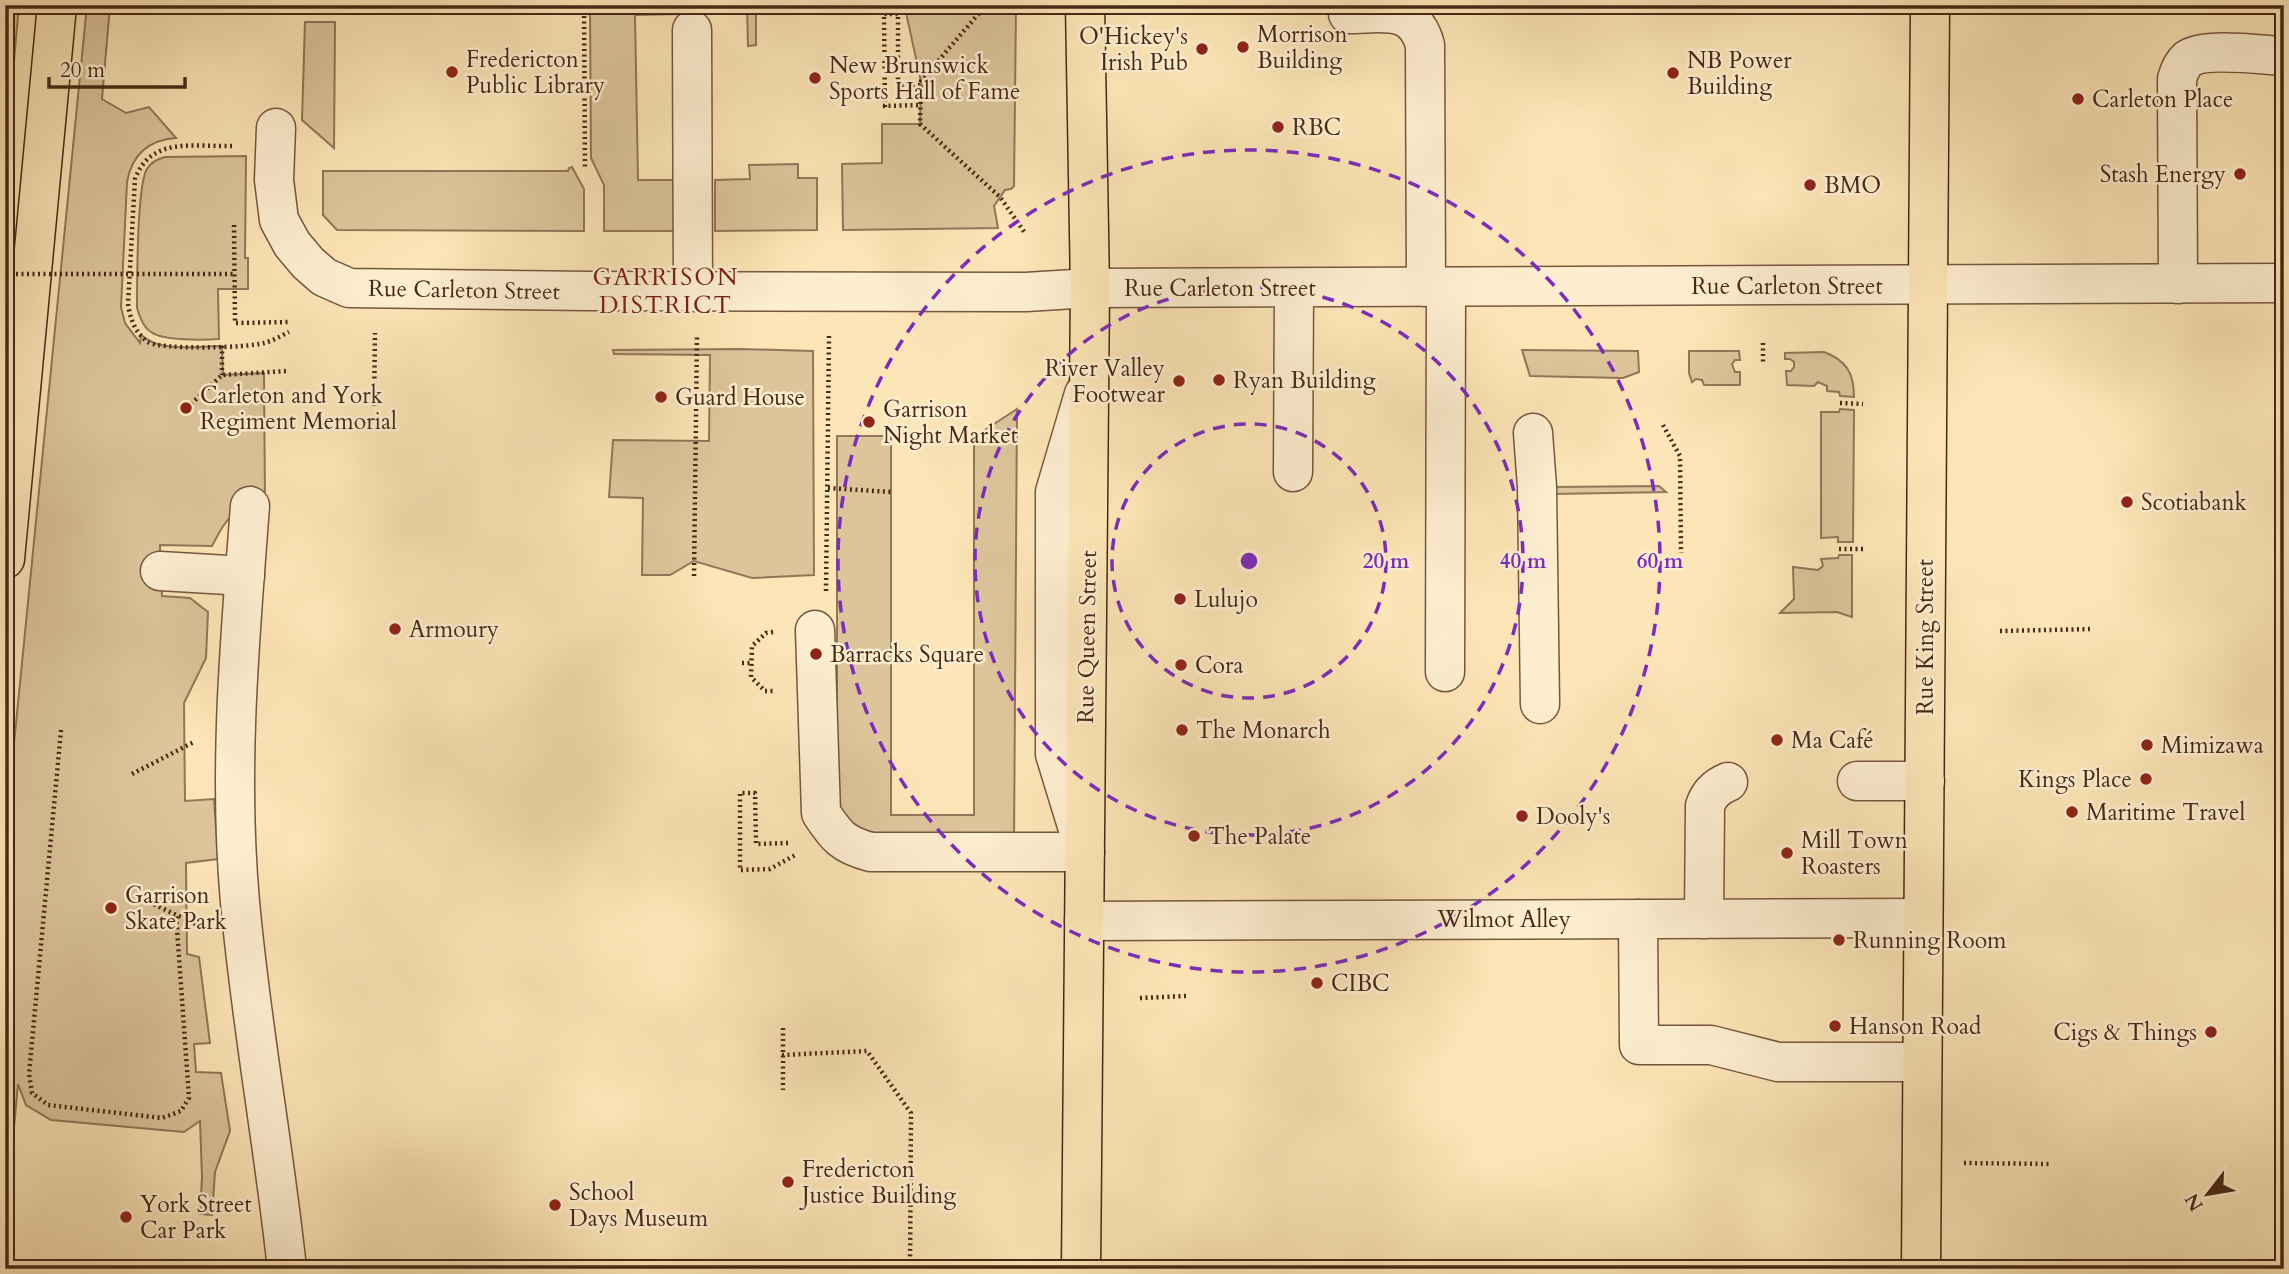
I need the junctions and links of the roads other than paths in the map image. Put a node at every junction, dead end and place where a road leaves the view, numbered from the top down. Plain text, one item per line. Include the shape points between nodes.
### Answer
1 (57, 5) edge
2 (1085, 5) edge
3 (1930, 5) edge
4 (1348, 13) dead end
5 (692, 30) dead end
6 (2284, 55) edge
7 (276, 128) dead end
8 (2284, 283) edge
9 (2178, 284) junction
10 (1927, 285) junction
11 (1436, 287) junction
12 (1090, 288) junction
13 (1294, 288) junction
14 (693, 292) junction
15 (1534, 433) dead end
16 (1293, 472) dead end
17 (250, 506) dead end
18 (5, 559) edge
19 (160, 570) dead end
20 (244, 576) junction
21 (820, 613) road end
22 (1445, 672) dead end
23 (1540, 704) dead end
24 (1925, 780) junction
25 (1857, 781) dead end
26 (1728, 782) dead end
27 (1085, 852) junction
28 (1923, 918) junction
29 (1638, 919) junction
30 (1704, 919) junction
31 (1084, 921) junction
32 (1922, 1062) junction
33 (287, 1269) edge
34 (1081, 1269) edge
35 (1921, 1269) edge

1 - 18 main road
2 - 12 main road, Rue Queen Street
3 - 10 main road, Rue King Street
4 - 11 street via 1400,13 1421,32
5 - 14 street
6 - 9 street via 2204,53 2189,58 2181,68 2177,79
7 - 14 street, Rue Carleton Street via 274,180 279,220 308,263 324,277 349,288
8 - 9 street, Rue Carleton Street
9 - 10 street, Rue Carleton Street
10 - 11 street, Rue Carleton Street
10 - 24 main road, Rue King Street
11 - 13 street, Rue Carleton Street
11 - 22 street
12 - 13 street, Rue Carleton Street
12 - 14 street, Rue Carleton Street
12 - 27 main road, Rue Queen Street
13 - 16 street
15 - 23 street
17 - 20 street
19 - 20 street
20 - 33 street via 234,772 240,901
21 - 27 street via 821,813 835,834 852,847 871,852
24 - 25 street
24 - 28 main road, Rue King Street
26 - 30 street via 1713,791 1705,806
27 - 31 main road, Rue Queen Street
28 - 30 street, Wilmot Alley
28 - 32 main road, Rue King Street
29 - 30 street, Wilmot Alley
29 - 31 street, Wilmot Alley
29 - 32 street via 1639,1045 1711,1045 1778,1062
31 - 34 main road, Rue Queen Street
32 - 35 main road, Rue King Street

